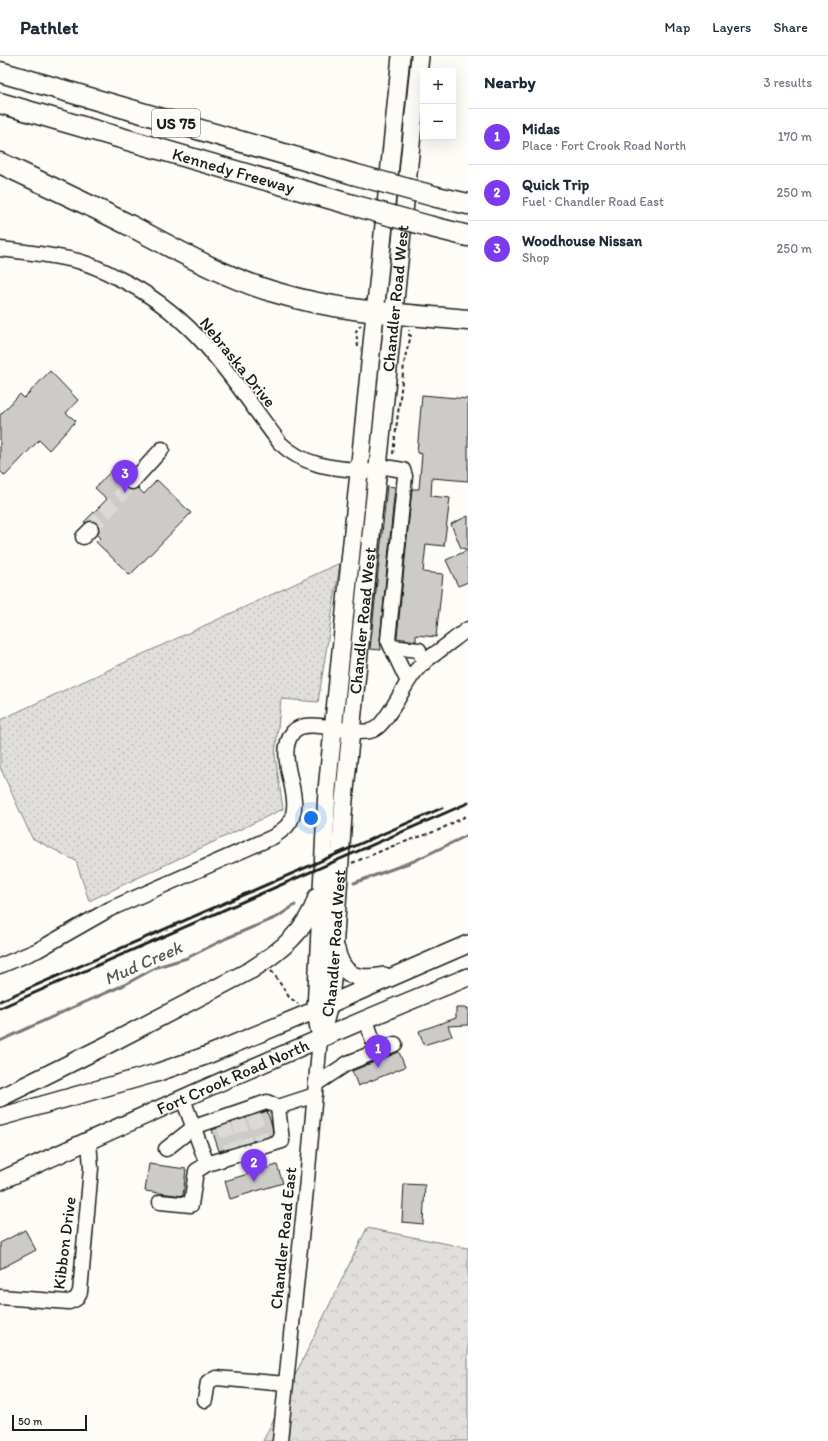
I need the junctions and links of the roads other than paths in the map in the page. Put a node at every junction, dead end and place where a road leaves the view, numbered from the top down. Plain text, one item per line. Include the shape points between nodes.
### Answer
1 (401, 56) edge
2 (420, 56) edge
3 (0, 72) edge
4 (0, 103) edge
5 (0, 162) edge
6 (468, 204) edge
7 (468, 236) edge
8 (0, 249) edge
9 (374, 312) junction
10 (394, 314) junction
11 (468, 320) edge
12 (162, 449) dead end
13 (379, 469) junction
14 (359, 470) junction
15 (132, 482) tunnel mouth
16 (468, 629) edge
17 (391, 647) junction
18 (424, 663) junction
19 (408, 682) junction
20 (333, 728) junction
21 (351, 730) junction
22 (322, 867) junction
23 (335, 944) junction
24 (468, 944) edge
25 (0, 966) edge
26 (403, 972) junction
27 (468, 976) edge
28 (317, 1010) junction
29 (366, 1019) junction
30 (320, 1039) junction
31 (395, 1044) dead end
32 (376, 1051) junction
33 (315, 1089) junction
34 (0, 1098) edge
35 (183, 1099) junction
36 (278, 1107) junction
37 (0, 1117) edge
38 (194, 1127) junction
39 (89, 1140) junction
40 (166, 1149) dead end
41 (207, 1164) junction
42 (0, 1181) edge
43 (160, 1202) dead end
44 (0, 1297) edge
45 (286, 1384) junction
46 (205, 1400) dead end
47 (280, 1441) edge

1 - 9 main road, Chandler Road West
2 - 10 main road, Chandler Road West
3 - 6 highway, Kennedy Freeway / US 75, bridge via 352,174
4 - 7 highway, Kennedy Freeway / US 75, bridge
5 - 9 highway via 245,282 319,304
8 - 14 street, Nebraska Drive via 43,254 79,262 112,275 144,293 185,324 203,342 280,444 288,451 320,466
9 - 10 highway
9 - 14 main road, Chandler Road West
10 - 11 highway
10 - 13 main road, Chandler Road West
12 - 15 street
13 - 14 street, Nebraska Drive
13 - 17 street, Nebraska Drive via 403,470 405,476 388,640
13 - 21 main road, Chandler Road West
14 - 20 main road, Chandler Road West
16 - 18 street
17 - 18 street via 420,650
17 - 19 street
18 - 19 street
19 - 21 street via 375,729 364,732
20 - 21 street
20 - 22 main road, Chandler Road West via 326,790
20 - 25 street via 301,727 294,731 288,741 286,758 294,806 287,825 273,837 110,909 38,950
21 - 23 main road, Chandler Road West
22 - 28 main road, Chandler Road West
22 - 34 main road via 317,898 306,922 271,957 114,1042
23 - 26 main road via 342,967 354,976 371,977
23 - 28 main road, Chandler Road West
24 - 26 main road, Fort Crook Road North
26 - 28 main road, Fort Crook Road North
27 - 29 main road, Fort Crook Road North
28 - 30 main road, Chandler Road West
28 - 37 main road, Fort Crook Road North via 205,1056 156,1073
29 - 30 main road, Fort Crook Road North
29 - 32 street
30 - 33 street, Chandler Road East
30 - 35 main road, Fort Crook Road North
31 - 32 street
32 - 33 street via 348,1063
33 - 36 street
33 - 45 street, Chandler Road East
35 - 38 street
35 - 39 main road, Fort Crook Road North
36 - 38 street via 268,1102 252,1110
36 - 41 street via 282,1140 247,1148
38 - 40 street
38 - 41 street
39 - 42 main road, Fort Crook Road North
39 - 44 street, Kibbon Drive via 91,1168 80,1292 76,1299 69,1302
41 - 43 street via 196,1171 191,1205
45 - 46 street via 216,1378 208,1382
45 - 47 street, Chandler Road East

